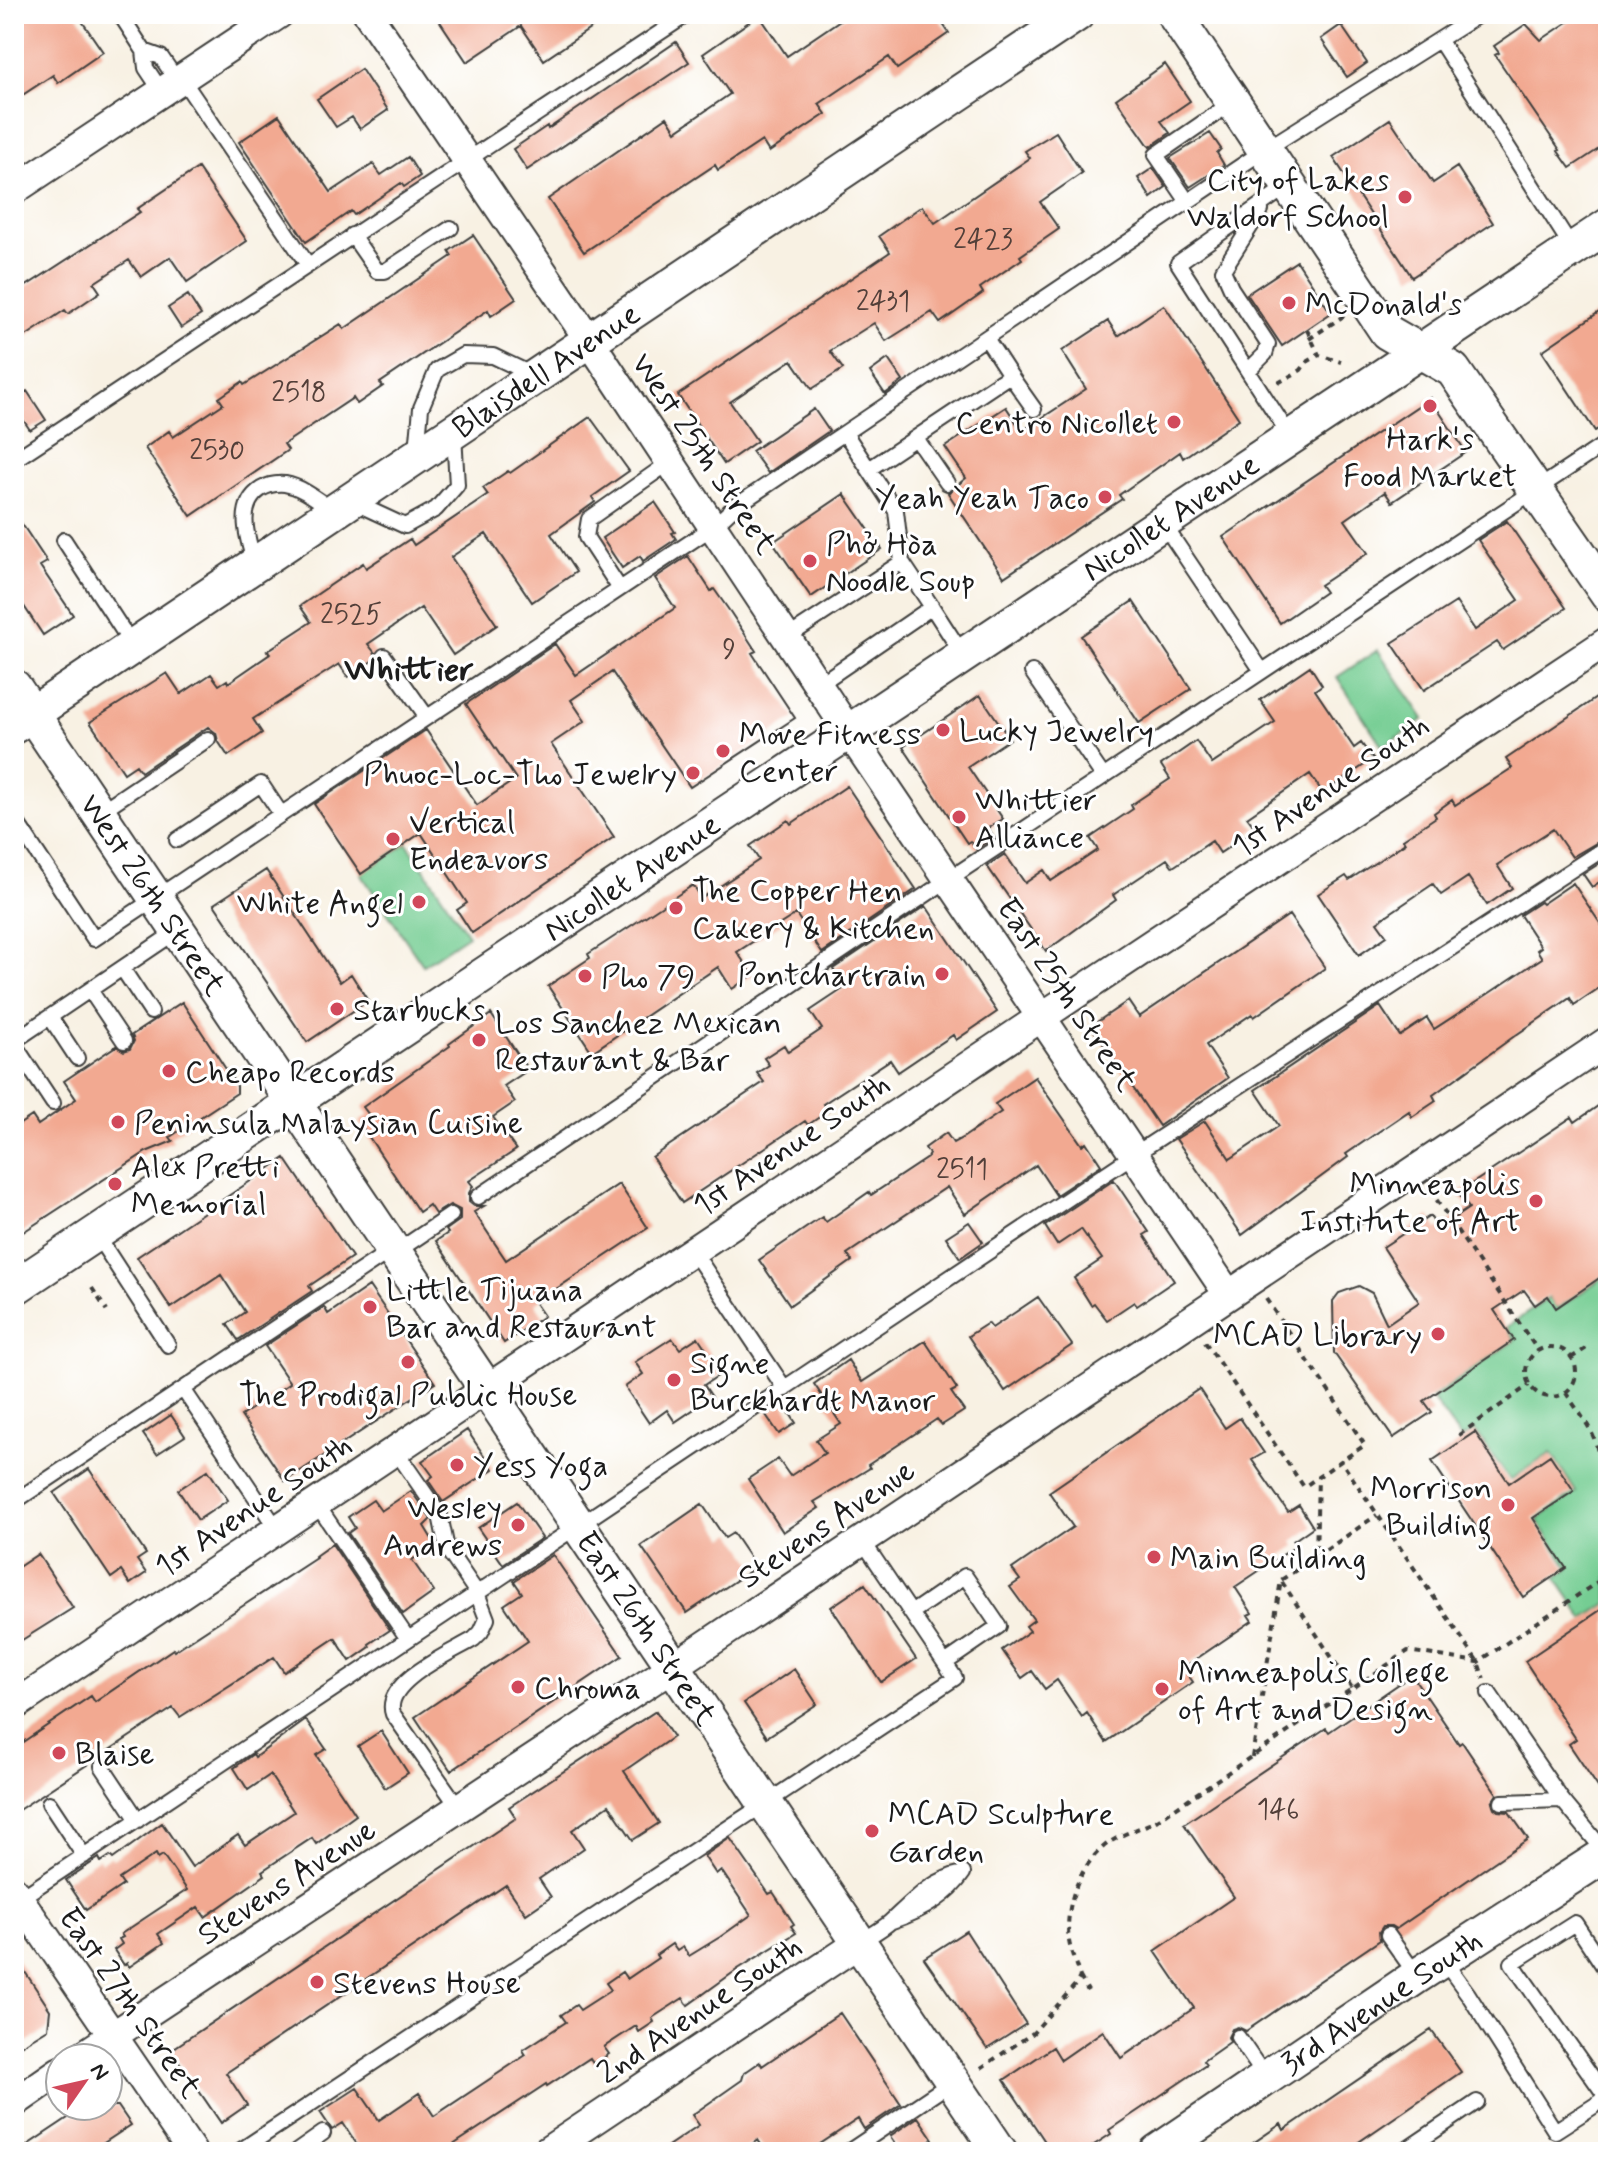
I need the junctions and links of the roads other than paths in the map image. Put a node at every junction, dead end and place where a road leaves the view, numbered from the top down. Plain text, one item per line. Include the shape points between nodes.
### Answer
1 (120, 14) edge
2 (279, 14) edge
3 (368, 14) edge
4 (688, 14) edge
5 (1077, 14) edge
6 (1174, 14) edge
7 (1480, 14) edge
8 (1440, 41) junction
9 (174, 84) junction
10 (1233, 102) junction
11 (1266, 149) junction
12 (467, 159) junction
13 (14, 190) edge
14 (1279, 192) junction
15 (1188, 202) junction
16 (1608, 226) edge
17 (451, 228) dead end
18 (352, 235) junction
19 (1573, 249) junction
20 (308, 265) junction
21 (986, 338) junction
22 (589, 340) junction
23 (1420, 350) junction
24 (1248, 371) junction
25 (1010, 375) junction
26 (535, 376) junction
27 (1034, 409) dead end
28 (454, 431) junction
29 (845, 433) junction
30 (1290, 436) junction
31 (916, 438) junction
32 (1608, 442) edge
33 (416, 456) junction
34 (14, 460) edge
35 (670, 462) junction
36 (869, 469) junction
37 (947, 483) dead end
38 (1536, 490) junction
39 (342, 506) junction
40 (1162, 522) junction
41 (713, 527) junction
42 (64, 540) dead end
43 (902, 562) junction
44 (255, 565) junction
45 (620, 589) junction
46 (1608, 595) edge
47 (932, 607) junction
48 (786, 638) junction
49 (1608, 641) edge
50 (133, 647) junction
51 (384, 656) dead end
52 (963, 656) junction
53 (1262, 671) junction
54 (1032, 672) dead end
55 (818, 685) junction
56 (20, 709) edge
57 (427, 717) junction
58 (849, 732) junction
59 (208, 739) dead end
60 (1103, 776) junction
61 (98, 813) junction
62 (281, 814) junction
63 (14, 818) edge
64 (177, 840) dead end
65 (1608, 846) edge
66 (949, 879) junction
67 (155, 898) junction
68 (178, 931) junction
69 (122, 968) junction
70 (90, 990) junction
71 (151, 1012) dead end
72 (50, 1017) junction
73 (1042, 1017) junction
74 (124, 1041) dead end
75 (1608, 1041) edge
76 (14, 1042) edge
77 (77, 1058) dead end
78 (53, 1103) dead end
79 (293, 1103) junction
80 (1135, 1154) junction
81 (478, 1197) dead end
82 (451, 1215) dead end
83 (95, 1234) junction
84 (394, 1251) junction
85 (693, 1251) junction
86 (15, 1286) edge
87 (1228, 1294) junction
88 (168, 1345) dead end
89 (183, 1389) junction
90 (487, 1389) junction
91 (785, 1389) junction
92 (395, 1450) junction
93 (14, 1502) edge
94 (316, 1503) junction
95 (579, 1526) junction
96 (277, 1529) junction
97 (862, 1540) junction
98 (477, 1593) junction
99 (911, 1613) junction
100 (408, 1639) junction
101 (945, 1663) junction
102 (672, 1667) junction
103 (1489, 1693) road end
104 (14, 1706) edge
105 (102, 1766) dead end
106 (1562, 1800) junction
107 (1502, 1802) dead end
108 (49, 1803) dead end
109 (765, 1804) junction
110 (459, 1808) junction
111 (138, 1820) junction
112 (1608, 1854) edge
113 (84, 1856) junction
114 (20, 1909) edge
115 (890, 1922) junction
116 (1388, 1935) dead end
117 (859, 1943) junction
118 (1430, 1968) junction
119 (1608, 1973) edge
120 (113, 2035) junction
121 (1238, 2037) dead end
122 (103, 2042) edge
123 (967, 2075) junction
124 (1266, 2078) junction
125 (44, 2082) edge
126 (1607, 2097) edge
127 (1477, 2102) dead end
128 (14, 2103) edge
129 (323, 2133) dead end
130 (192, 2152) edge
131 (238, 2152) edge
132 (296, 2152) edge
133 (546, 2152) edge
134 (848, 2152) edge
135 (1000, 2152) edge
136 (1157, 2152) edge
137 (1403, 2152) edge

1 - 9 lane via 144,51 161,57
2 - 9 street
3 - 12 street, West 25th Street
4 - 12 lane
5 - 22 street, Blaisdell Avenue
6 - 10 street
7 - 8 lane
8 - 11 lane
8 - 19 lane
9 - 13 street
9 - 20 lane
10 - 11 street
10 - 15 lane via 1156,155
11 - 14 street
11 - 15 lane
12 - 18 lane
12 - 22 street, West 25th Street
14 - 23 street via 1387,332
14 - 24 lane via 1223,270 1268,344
14 - 24 lane via 1178,263
15 - 21 lane
16 - 19 street, Nicollet Avenue
17 - 18 lane via 385,271 377,271
18 - 20 lane
19 - 23 street, Nicollet Avenue
20 - 34 lane
21 - 25 lane
21 - 29 lane
22 - 26 street, Blaisdell Avenue
22 - 35 street, West 25th Street
23 - 30 street, Nicollet Avenue
23 - 38 street via 1453,370
24 - 30 lane
25 - 27 lane
25 - 31 lane
26 - 28 street, Blaisdell Avenue
26 - 33 lane via 493,356 463,355 437,370 421,408
28 - 33 street, Blaisdell Avenue
28 - 39 lane via 457,485 436,509 405,526
29 - 36 lane
29 - 41 lane
30 - 40 street, Nicollet Avenue
31 - 36 lane
31 - 37 lane
32 - 38 lane
33 - 39 street, Blaisdell Avenue
35 - 41 street, West 25th Street
35 - 45 lane via 589,519 586,537
36 - 43 lane via 896,511
38 - 46 street
38 - 53 lane
39 - 44 street, Blaisdell Avenue
39 - 44 lane via 287,484 264,487 248,502 246,513
40 - 52 street, Nicollet Avenue
40 - 53 lane
41 - 45 lane
41 - 48 street, West 25th Street
42 - 50 lane
43 - 47 lane
43 - 48 lane
44 - 50 street, Blaisdell Avenue
45 - 57 lane
47 - 52 lane
47 - 55 lane
48 - 55 street, West 25th Street
49 - 73 street, 1st Avenue South
50 - 56 street, Blaisdell Avenue
51 - 57 lane
52 - 58 street, Nicollet Avenue
53 - 60 lane
54 - 60 lane
55 - 58 street, West 25th Street
56 - 61 street, West 26th Street
57 - 62 lane
58 - 66 street, East 25th Street
58 - 79 street, Nicollet Avenue
59 - 61 lane
60 - 66 lane
61 - 67 street, West 26th Street
62 - 64 lane via 261,784
62 - 67 lane
63 - 67 lane via 94,939
65 - 80 lane
66 - 73 street, East 25th Street
66 - 81 lane
67 - 68 street, West 26th Street
68 - 69 lane
68 - 79 street, West 26th Street
69 - 70 lane
69 - 71 lane
70 - 72 lane
70 - 74 lane
72 - 76 lane
72 - 77 lane
73 - 80 street, East 25th Street
73 - 85 street, 1st Avenue South
75 - 87 street, Stevens Avenue
76 - 78 lane
79 - 83 street, Nicollet Avenue
79 - 84 street, East 26th Street
80 - 87 street, East 25th Street
80 - 91 lane
82 - 84 lane
83 - 86 street, Nicollet Avenue
83 - 88 lane
84 - 89 lane
84 - 90 street, East 26th Street
85 - 90 street, 1st Avenue South
85 - 91 lane
87 - 97 street, Stevens Avenue
89 - 93 lane
89 - 96 lane
90 - 92 street, 1st Avenue South
90 - 95 street, East 26th Street
91 - 95 lane
92 - 94 street, 1st Avenue South
92 - 98 lane via 440,1515 447,1549
94 - 96 street, 1st Avenue South
94 - 100 lane
95 - 98 lane
95 - 102 street, East 26th Street
96 - 104 street, 1st Avenue South
97 - 99 lane
97 - 102 street, Stevens Avenue
98 - 100 lane
98 - 110 lane via 487,1619 481,1632 407,1679 391,1702 393,1714
99 - 101 lane
99 - 101 lane via 965,1576 999,1626
100 - 111 lane
101 - 109 lane via 955,1678
102 - 109 street, East 26th Street
102 - 110 street, Stevens Avenue
103 - 106 lane
105 - 111 lane
106 - 107 lane
106 - 112 lane
108 - 113 lane
109 - 117 street, East 26th Street
109 - 131 lane
110 - 120 street, Stevens Avenue
111 - 113 lane
112 - 118 street, 3rd Avenue South
113 - 114 lane
114 - 120 street, East 27th Street
115 - 115 lane, 2nd Avenue South via 944,1894 963,1873 947,1876
115 - 117 lane, 2nd Avenue South
116 - 118 lane
117 - 123 street, East 26th Street
117 - 133 street, 2nd Avenue South
118 - 124 street, 3rd Avenue South
118 - 126 lane via 1468,1994 1555,2131
119 - 126 lane via 1575,1923 1512,1963
120 - 122 street, Stevens Avenue
120 - 130 street, East 27th Street
121 - 124 lane
123 - 134 lane
123 - 135 street, East 26th Street
124 - 136 street, 3rd Avenue South
125 - 128 street
127 - 137 lane
129 - 132 lane

